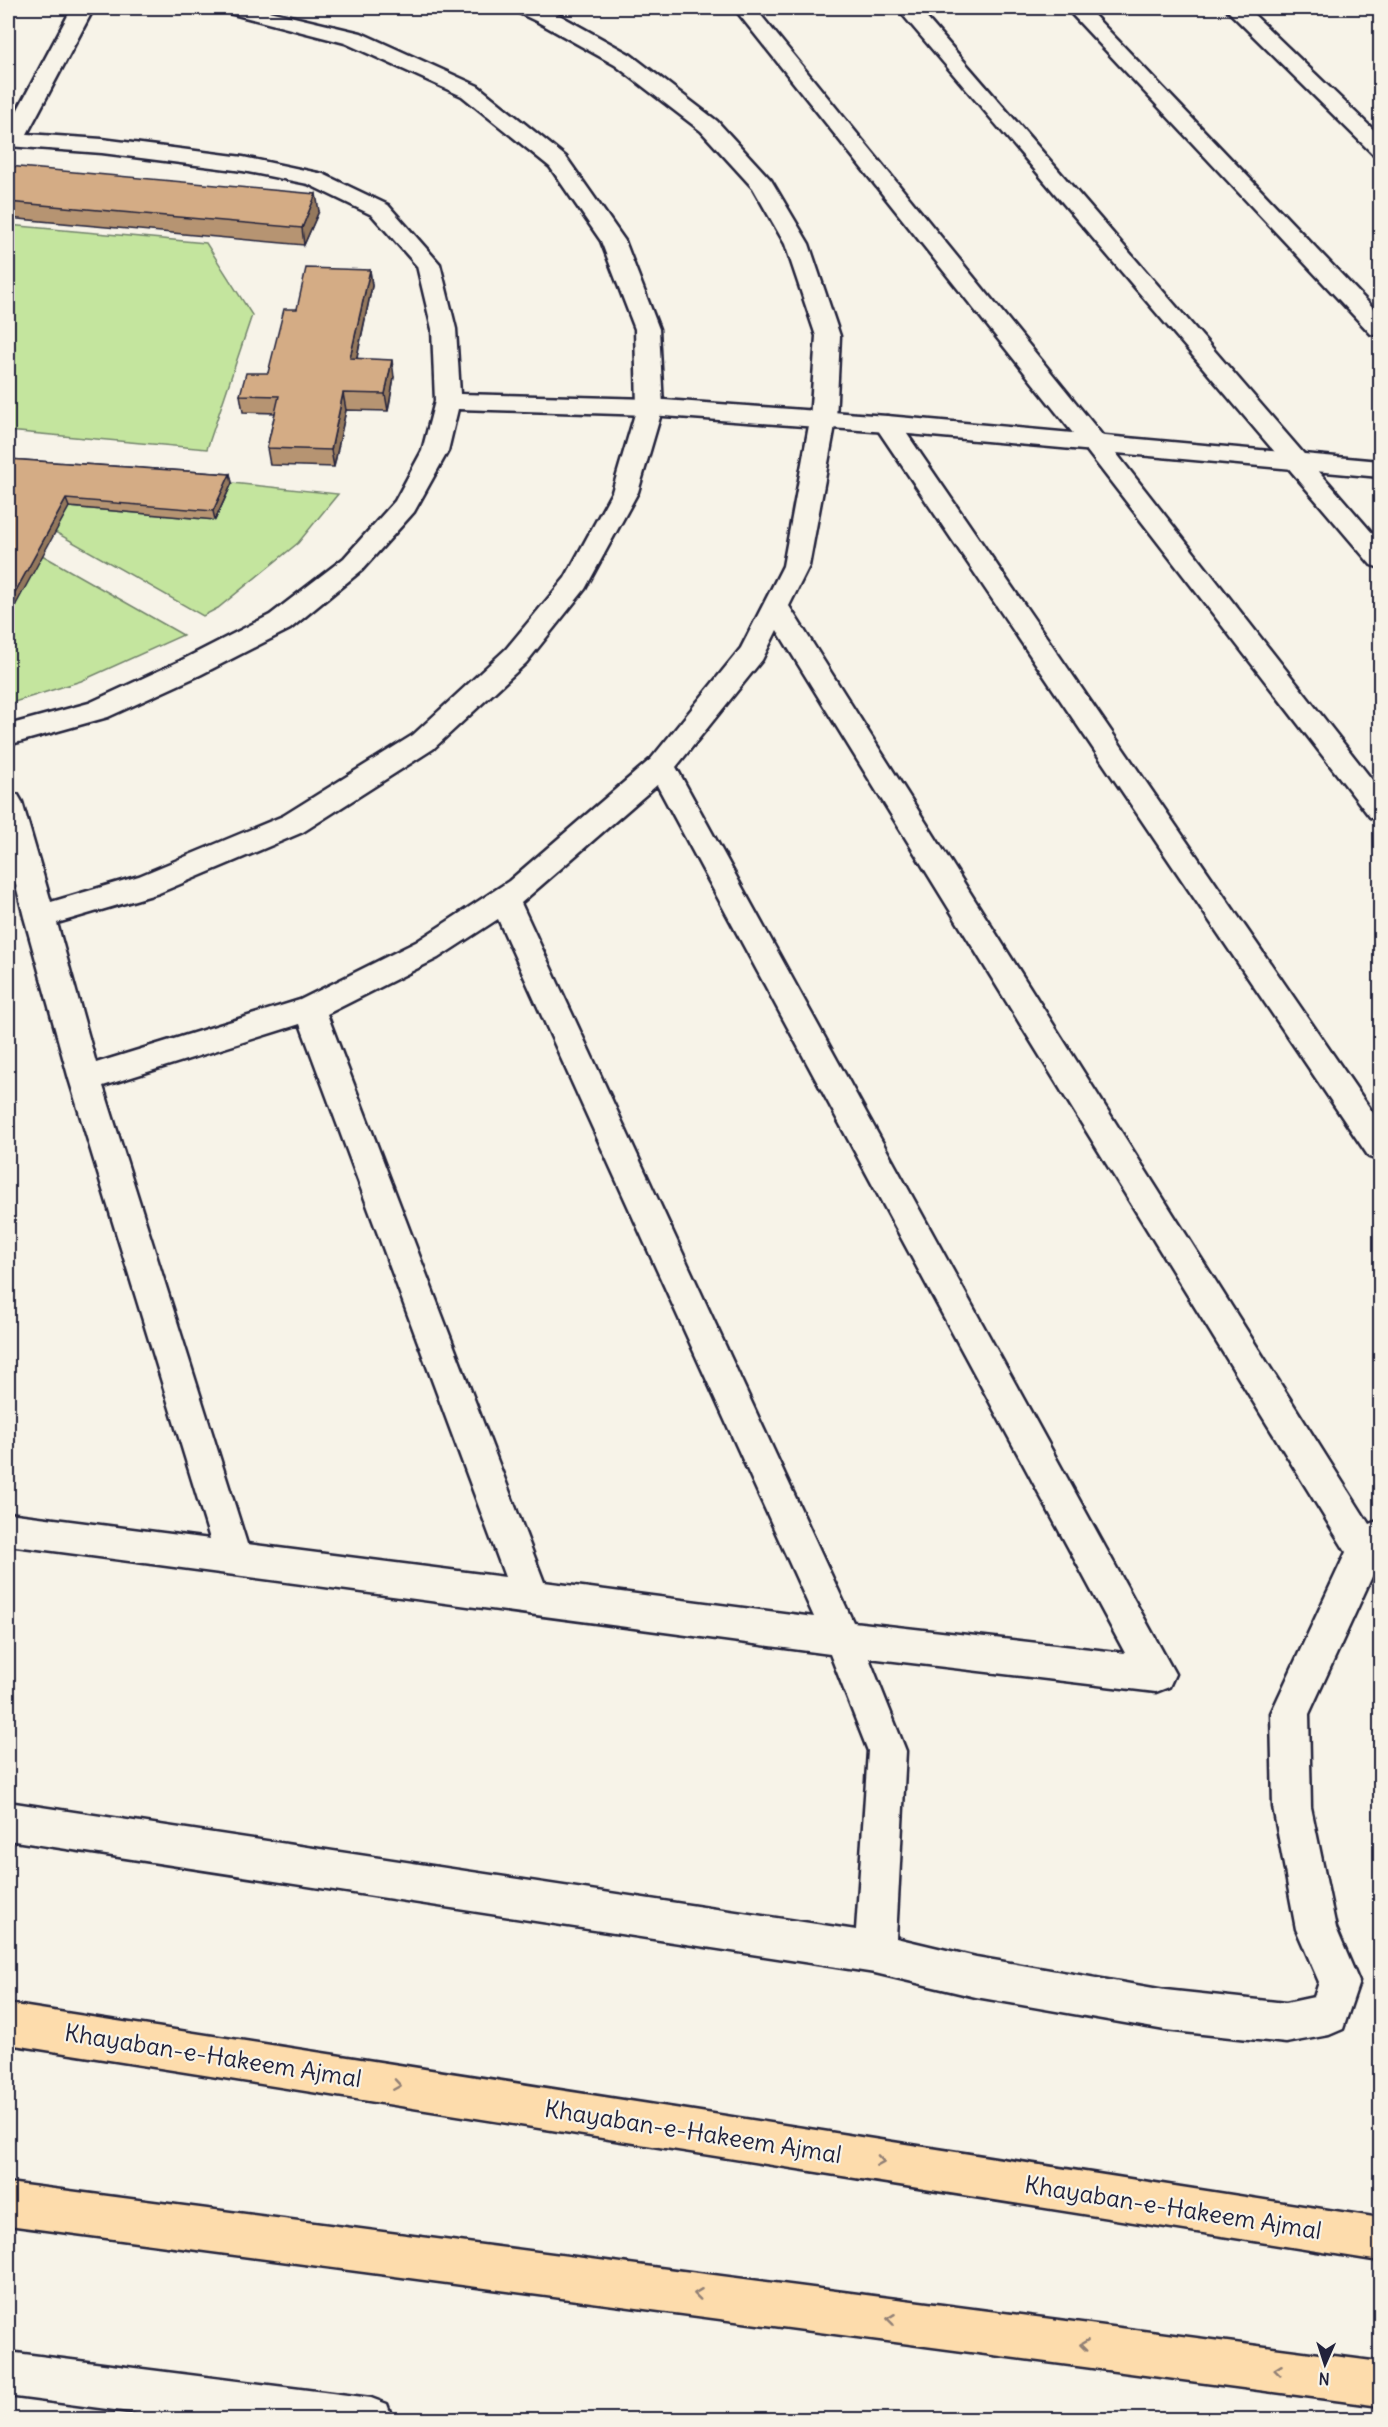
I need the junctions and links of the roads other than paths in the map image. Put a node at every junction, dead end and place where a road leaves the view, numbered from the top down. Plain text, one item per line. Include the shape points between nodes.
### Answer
1 (83, 8) edge
2 (232, 8) edge
3 (524, 8) edge
4 (569, 8) edge
5 (744, 8) edge
6 (907, 8) edge
7 (1076, 8) edge
8 (1235, 8) edge
9 (595, 44) junction
10 (10, 139) edge
11 (1380, 148) edge
12 (1380, 329) edge
13 (448, 401) junction
14 (650, 407) junction
15 (823, 420) junction
16 (887, 424) junction
17 (1093, 441) junction
18 (1296, 462) junction
19 (1380, 469) edge
20 (1380, 559) edge
21 (776, 606) junction
22 (8, 735) edge
23 (661, 766) junction
24 (8, 802) edge
25 (1380, 810) edge
26 (504, 900) junction
27 (39, 917) junction
28 (310, 1009) junction
29 (85, 1079) junction
30 (1380, 1148) edge
31 (8, 1529) edge
32 (1373, 1543) edge
33 (234, 1558) junction
34 (531, 1597) junction
35 (842, 1638) junction
36 (8, 1821) edge
37 (875, 1953) junction
38 (8, 2024) edge
39 (8, 2204) edge
40 (1379, 2240) edge
41 (8, 2374) edge
42 (1380, 2384) edge
43 (371, 2420) edge

1 - 10 street
2 - 14 street via 353,38 470,91 558,162 613,241 647,329
3 - 9 street
4 - 9 street
5 - 17 street
6 - 18 street
7 - 12 street
8 - 11 street
9 - 15 street via 623,60 709,126 763,185 798,244 828,336
10 - 13 street via 243,164 315,179 380,210 428,264 444,329
13 - 14 street
13 - 22 street via 435,451 405,506 354,564 280,622 98,710
14 - 15 street
14 - 27 street via 625,492 576,583 516,656 423,742 293,824 148,885
15 - 16 street
15 - 21 street via 796,566
16 - 17 street
16 - 30 street
17 - 18 street
17 - 25 street
18 - 19 street
18 - 20 street
21 - 23 street via 752,653
21 - 32 street
23 - 26 street
23 - 35 street via 1156,1674
24 - 27 street
26 - 28 street via 427,950
26 - 35 street
27 - 29 street
28 - 29 street
28 - 34 street
29 - 33 street
31 - 33 street
32 - 37 street via 1290,1713 1292,1807 1316,1929 1339,1982 1329,2015 1287,2023 1166,2010 976,1977
33 - 34 street
34 - 35 street
35 - 37 street via 886,1751
36 - 37 street
38 -> 40 highway, Khayaban-e-Hakeem Ajmal
42 -> 39 highway
41 - 43 street

